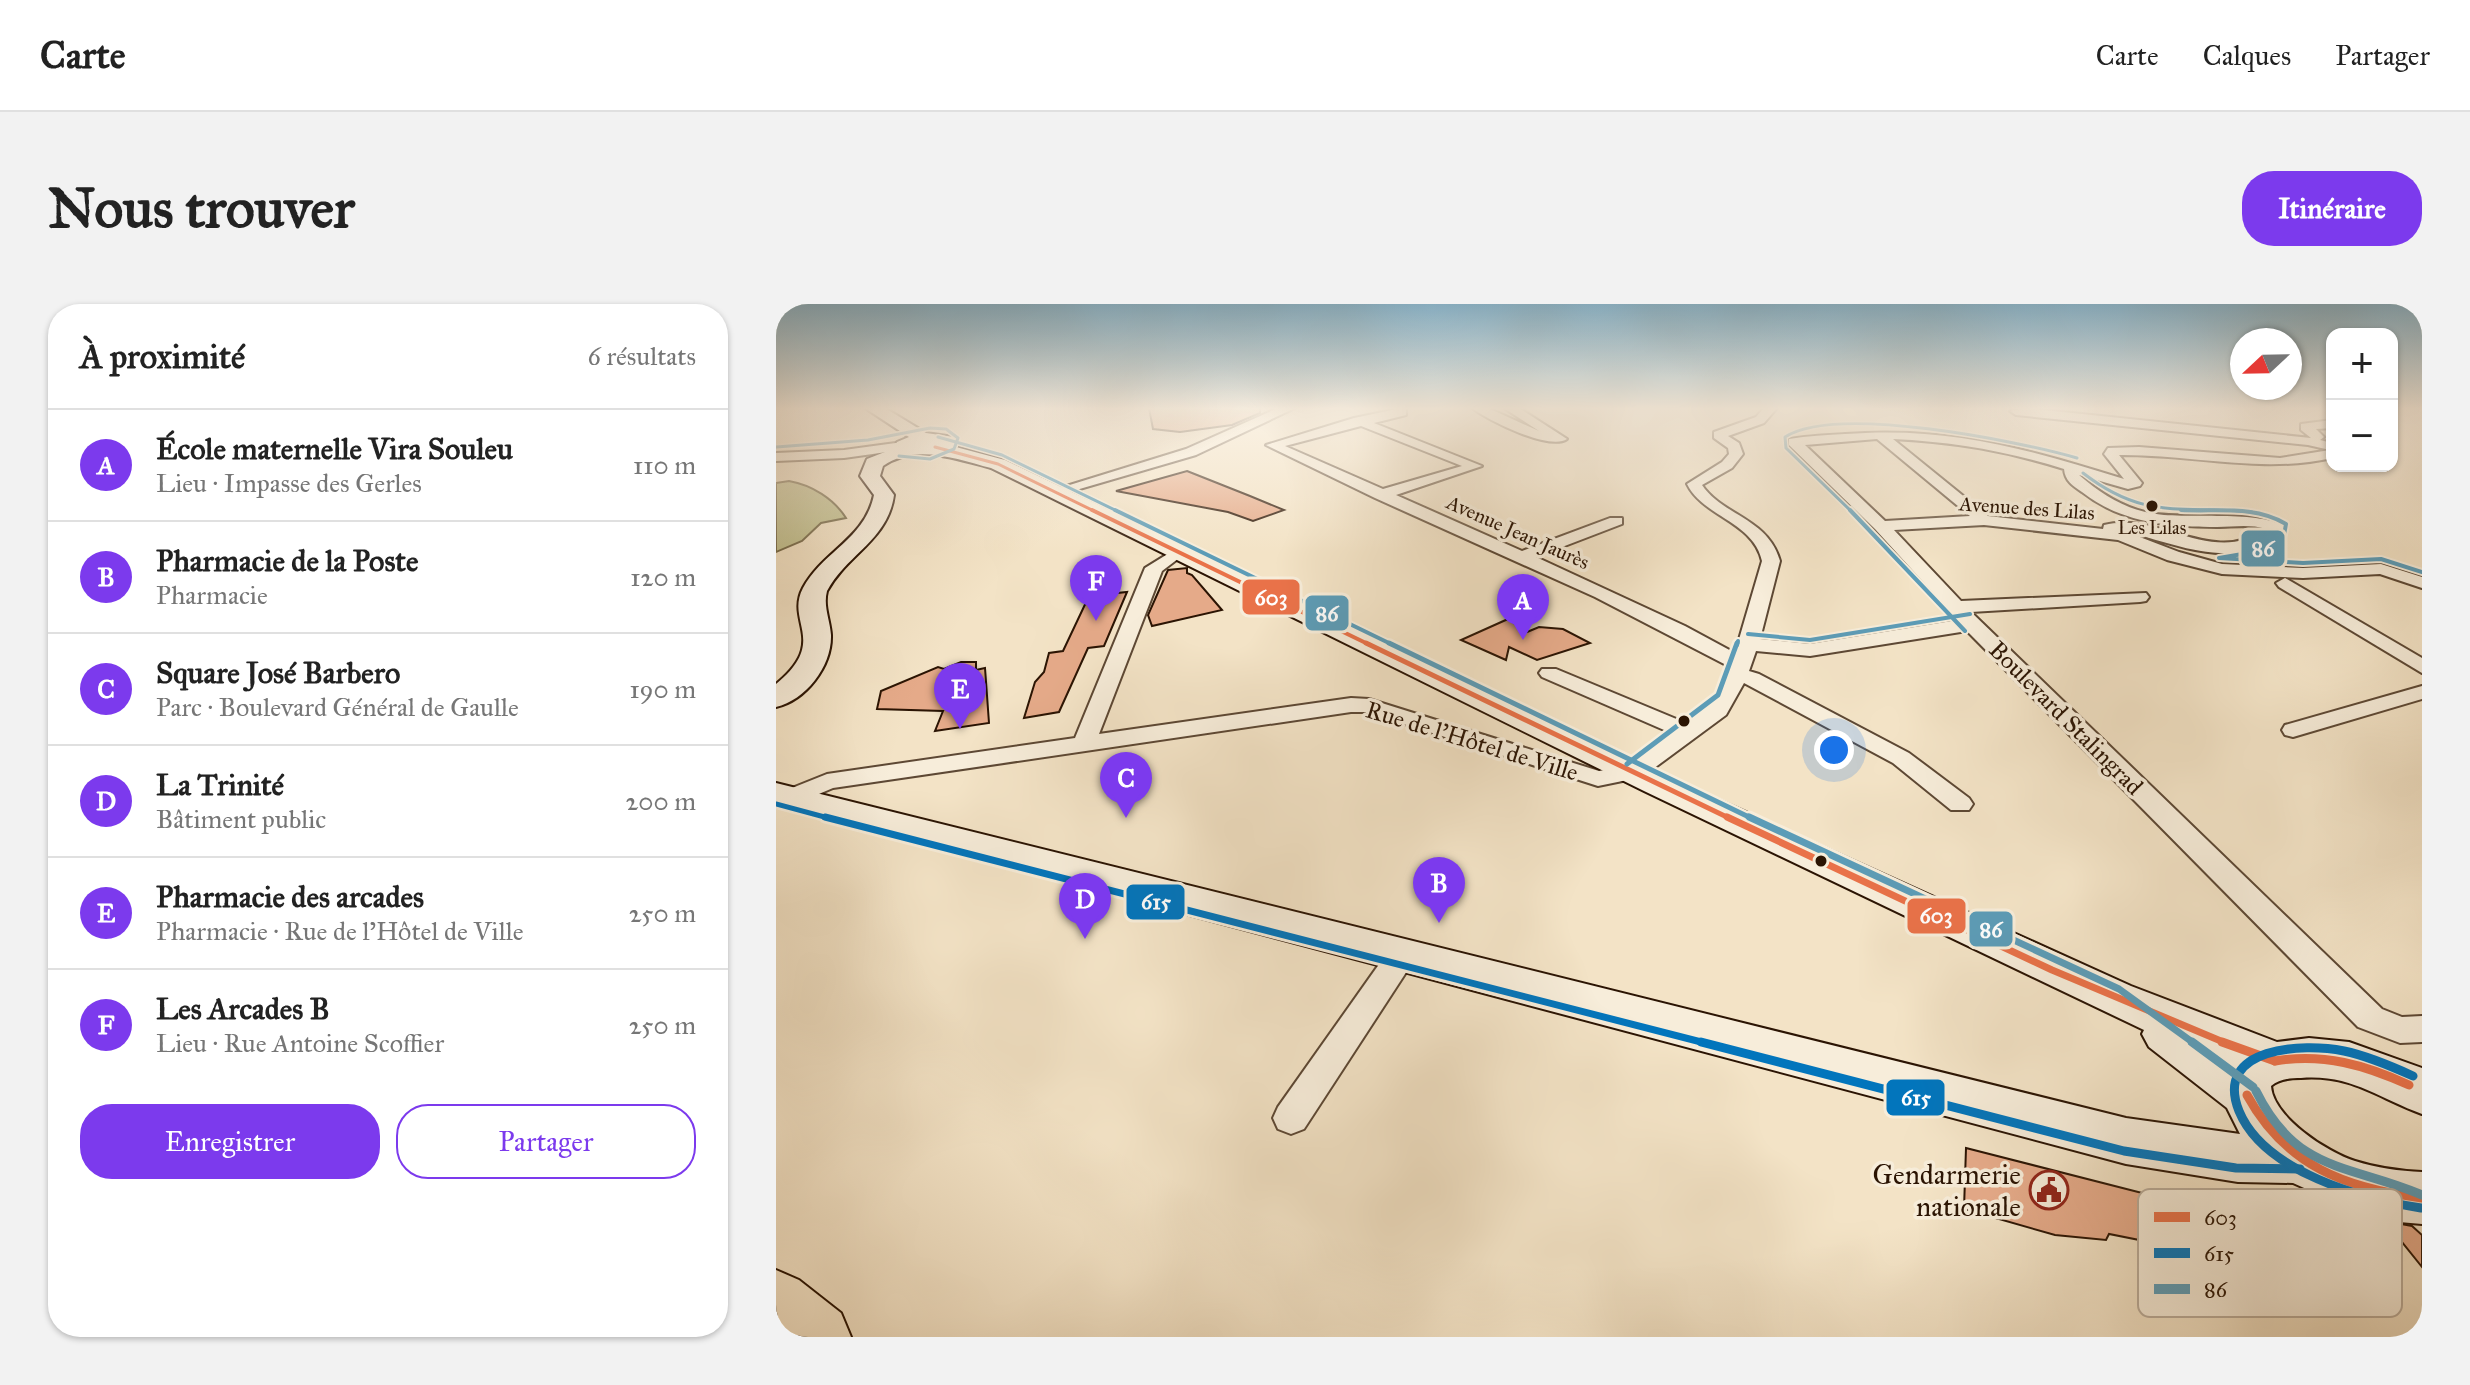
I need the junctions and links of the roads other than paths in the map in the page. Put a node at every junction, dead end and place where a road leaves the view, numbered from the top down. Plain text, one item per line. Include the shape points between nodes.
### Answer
1 (884, 456) edge
2 (974, 456) edge
3 (1167, 456) edge
4 (1294, 456) edge
5 (1452, 456) edge
6 (1734, 456) edge
7 (1809, 456) edge
8 (1906, 456) edge
9 (2033, 456) edge
10 (2113, 456) edge
11 (2200, 456) edge
12 (2313, 456) edge
13 (2074, 468) junction
14 (1054, 492) junction
15 (1380, 495) junction
16 (1984, 520) junction
17 (1616, 521) dead end
18 (1881, 526) junction
19 (2121, 536) junction
20 (1179, 552) junction
21 (1522, 557) junction
22 (2285, 583) dead end
23 (2422, 583) edge
24 (2140, 597) dead end
25 (1964, 616) junction
26 (1741, 661) junction
27 (2422, 667) edge
28 (1549, 673) dead end
29 (2422, 692) edge
30 (776, 698) edge
31 (2293, 730) dead end
32 (1688, 732) junction
33 (1085, 742) junction
34 (1633, 772) junction
35 (784, 795) edge
36 (1960, 804) dead end
37 (1403, 954) junction
38 (2422, 1029) edge
39 (2261, 1078) junction
40 (2418, 1087) edge
41 (1291, 1118) dead end
42 (2300, 1159) junction
43 (2372, 1189) edge
44 (776, 1303) edge
45 (817, 1337) edge

1 - 30 main road via 870,470 884,495 882,508 856,549 813,591 817,653 800,678
2 - 14 main road
3 - 14 street
4 - 15 street, Avenue Jean Jaurès
5 - 15 street via 1472,468
6 - 26 street via 1694,484 1770,549
7 - 18 street, Boulevard Stalingrad
8 - 16 street
9 - 13 street, Boulevard Stalingrad
10 - 13 street, Boulevard Stalingrad via 2135,483
11 - 12 street, Boulevard Stalingrad
13 - 19 street via 2070,474 2087,490 2143,518 2260,522 2277,528 2254,546 2234,548 2111,526
14 - 20 main road
15 - 21 street, Avenue Jean Jaurès
16 - 18 street, Avenue des Lilas
16 - 19 street, Avenue des Lilas
17 - 21 street
18 - 25 street, Boulevard Stalingrad
19 - 23 street, Avenue des Lilas via 2222,569 2381,569
20 - 33 street via 1154,568
20 - 34 main road
21 - 26 street, Avenue Jean Jaurès
22 - 27 street
24 - 25 street
25 - 26 street
25 - 38 street, Boulevard Stalingrad via 2370,1018 2400,1030
26 - 32 street via 1727,700
26 - 36 street, Avenue Jean Jaurès via 1752,678 1901,758
28 - 32 street
29 - 31 street
32 - 34 street
33 - 34 street, Rue de l'Hôtel de Ville via 1351,705 1369,706 1598,779
33 - 35 street, Rue de l'Hôtel de Ville via 827,781
34 - 39 main road via 2115,998
35 - 37 main road
37 - 41 street
37 - 42 main road via 2126,1141 2238,1158
39 - 40 main road via 2287,1057 2330,1059
39 - 42 main road via 2259,1120
42 - 43 main road
44 - 45 main road

